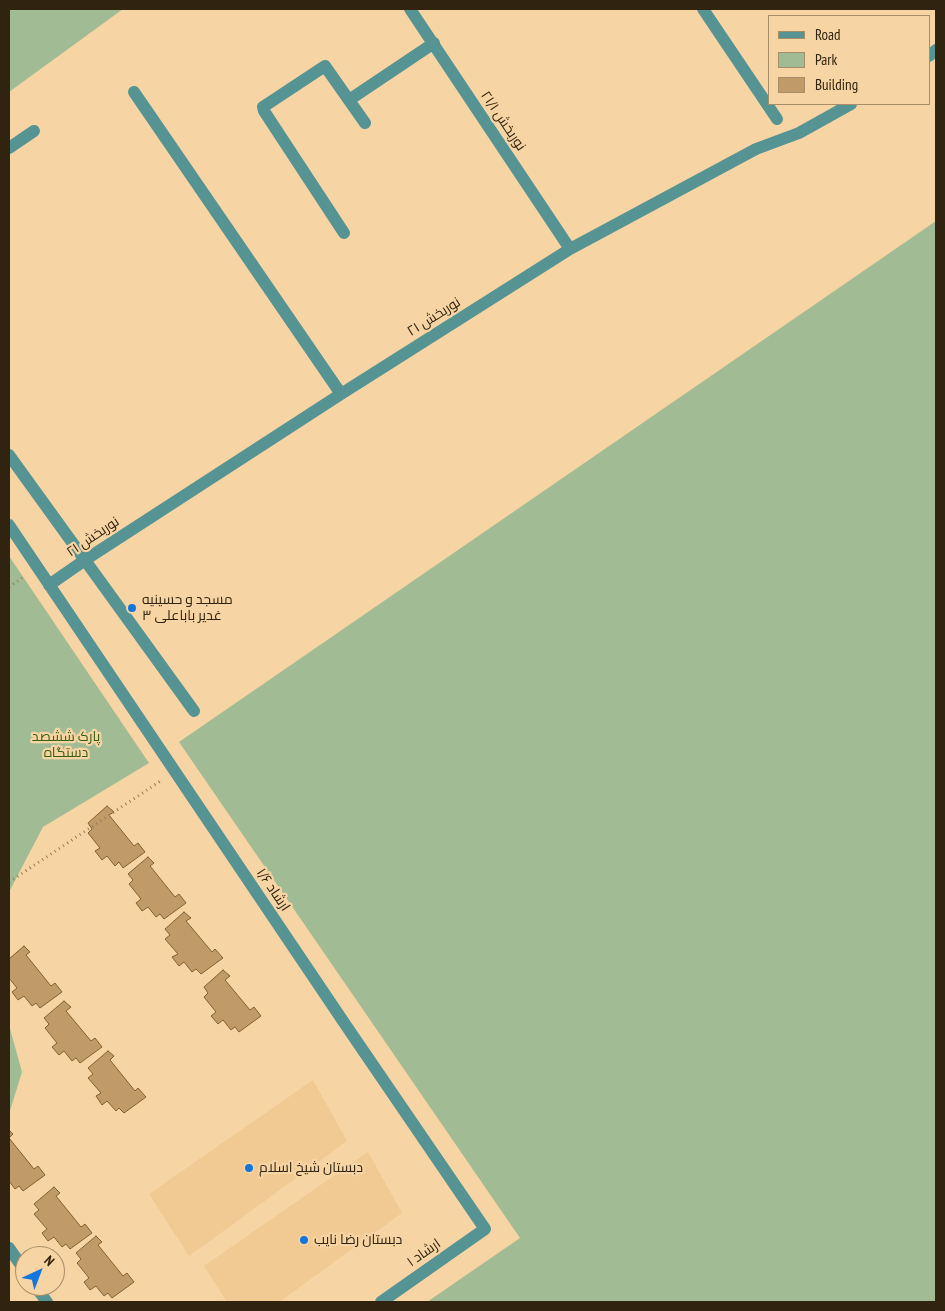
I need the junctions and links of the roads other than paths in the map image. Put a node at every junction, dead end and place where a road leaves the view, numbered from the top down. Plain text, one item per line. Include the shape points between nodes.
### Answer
1 (410, 9) edge
2 (703, 9) edge
3 (434, 44) junction
4 (134, 92) dead end
5 (349, 100) junction
6 (849, 105) edge
7 (777, 119) dead end
8 (365, 123) dead end
9 (34, 131) dead end
10 (9, 148) edge
11 (344, 232) dead end
12 (570, 249) junction
13 (341, 394) junction
14 (9, 455) edge
15 (9, 525) edge
16 (85, 560) junction
17 (49, 585) junction
18 (194, 711) dead end
19 (485, 1229) joint
20 (381, 1302) edge

1 - 3 street, نوربخش ۲۱/۱
2 - 7 street
3 - 5 street
3 - 12 street, نوربخش ۲۱/۱
4 - 13 street
5 - 8 street
5 - 11 street via 325,66 263,107
6 - 12 street, نوربخش ۲۱ via 799,133 756,148
9 - 10 street
12 - 13 street, نوربخش ۲۱
13 - 16 street, نوربخش ۲۱
14 - 16 street
15 - 17 street, ارشاد ۱/۶
16 - 17 street, نوربخش ۲۱
16 - 18 street
17 - 19 street, ارشاد ۱/۶
19 - 20 street, ارشاد ۱

